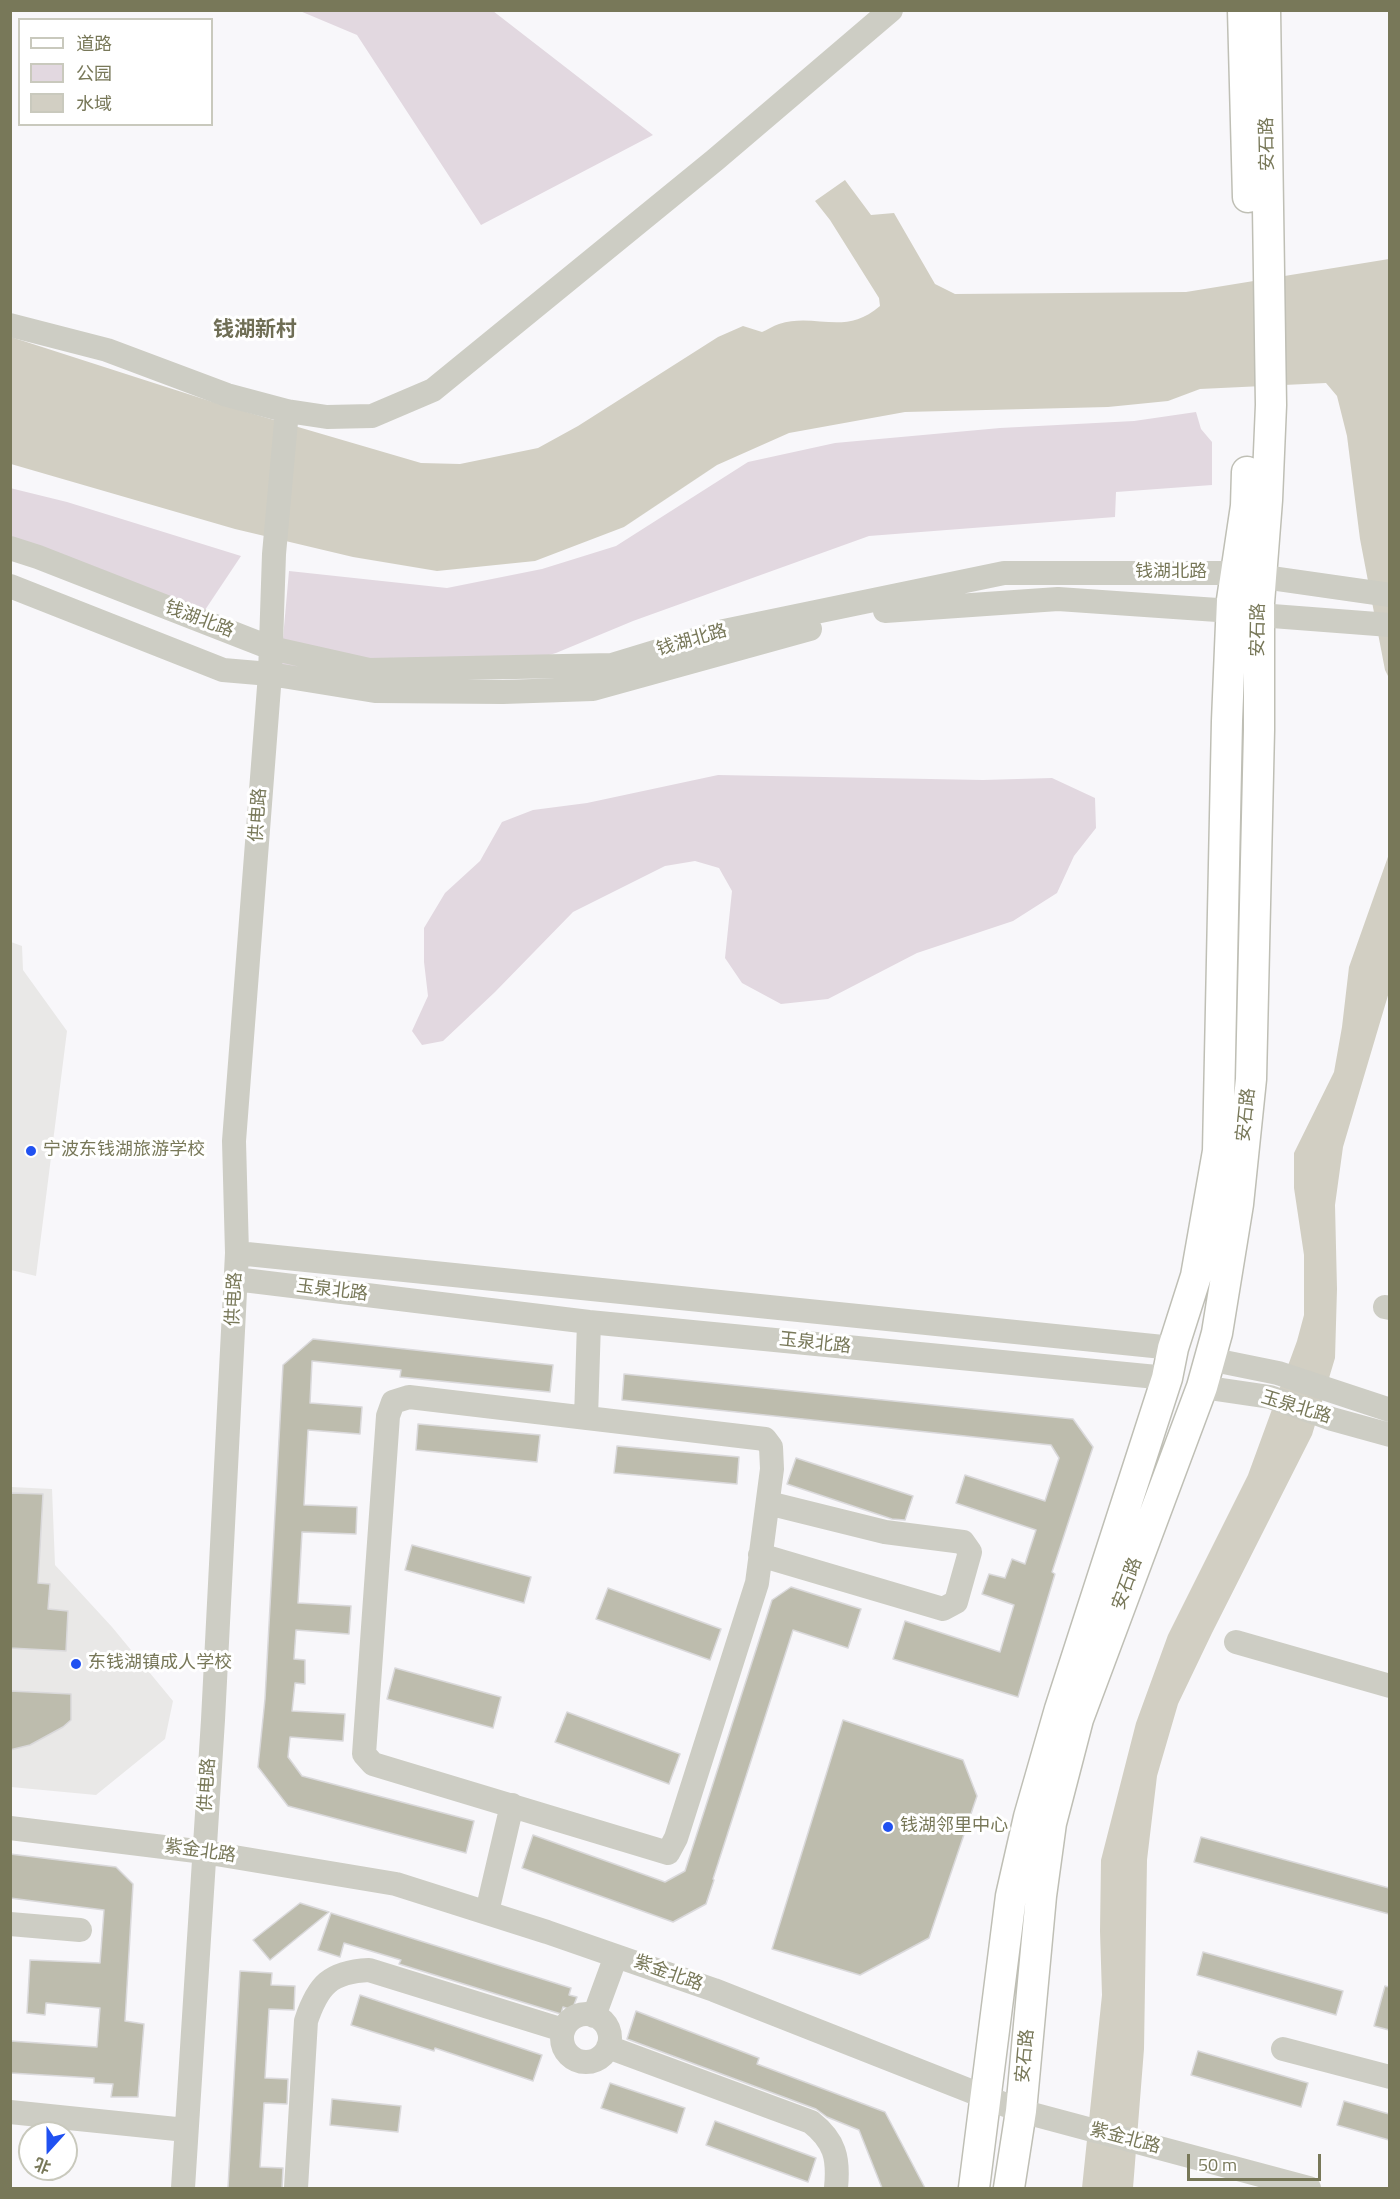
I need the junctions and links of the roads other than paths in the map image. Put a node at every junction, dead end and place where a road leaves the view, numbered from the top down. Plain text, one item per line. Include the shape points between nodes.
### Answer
1 (891, 10) edge
2 (1243, 10) edge
3 (1265, 10) edge
4 (1260, 268) junction
5 (10, 325) edge
6 (286, 421) junction
7 (10, 548) edge
8 (1249, 574) junction
9 (10, 586) edge
10 (1389, 595) edge
11 (1245, 613) junction
12 (1389, 625) edge
13 (271, 648) junction
14 (270, 674) junction
15 (237, 1253) junction
16 (236, 1279) junction
17 (589, 1322) junction
18 (1173, 1348) junction
19 (1205, 1373) junction
20 (1167, 1378) junction
21 (1389, 1410) edge
22 (586, 1418) junction
23 (1389, 1435) edge
24 (768, 1503) junction
25 (760, 1555) junction
26 (1236, 1642) dead end
27 (1389, 1686) edge
28 (512, 1804) junction
29 (10, 1828) edge
30 (204, 1852) junction
31 (487, 1912) junction
32 (10, 1924) edge
33 (80, 1930) dead end
34 (616, 1956) junction
35 (594, 2016) junction
36 (563, 2030) junction
37 (608, 2047) junction
38 (1283, 2049) dead end
39 (1389, 2077) edge
40 (986, 2098) junction
41 (1021, 2111) junction
42 (10, 2112) edge
43 (186, 2130) junction
44 (183, 2188) edge
45 (296, 2188) edge
46 (836, 2188) edge
47 (974, 2188) edge
48 (1009, 2188) edge
49 (1309, 2188) edge

1 - 6 street via 706,168 433,390 372,416
2 - 4 main road, 安石路
3 - 4 main road, 安石路
4 - 8 main road, 安石路 via 1261,407
5 - 6 street via 107,350
6 - 13 street, 供电路 via 274,554
7 - 13 street, 钱湖北路
8 - 10 street, 钱湖北路
8 - 11 main road, 安石路
8 - 13 street, 钱湖北路 via 1004,573 724,631 612,665 369,670
9 - 14 street, 钱湖北路 via 223,670
11 - 12 street, 钱湖北路
11 - 14 street, 钱湖北路 via 1058,599 876,611 593,689 503,693 375,691
11 - 18 main road, 安石路 via 1224,822 1218,1152 1196,1276
11 - 19 main road, 安石路 via 1259,730 1251,1079 1238,1204 1217,1333
13 - 14 street, 供电路
14 - 15 street, 供电路 via 234,1141
15 - 16 street, 供电路
15 - 18 street, 玉泉北路
16 - 17 street, 玉泉北路
16 - 30 street, 供电路
17 - 20 street, 玉泉北路
17 - 22 street
18 - 19 main road, 玉泉北路
18 - 20 main road, 安石路
19 - 20 main road, 玉泉北路
19 - 21 street, 玉泉北路 via 1278,1373
19 - 23 street, 玉泉北路 via 1332,1419
19 - 41 main road, 安石路 via 1078,1719 1051,1823
20 - 40 main road, 安石路 via 1059,1709 1029,1817 1011,1896
22 - 24 street via 765,1438 771,1447
22 - 28 street via 409,1397 393,1402 388,1416 364,1754 373,1764
24 - 25 street
24 - 25 street via 885,1532 963,1542 969,1552 956,1602 943,1609
25 - 28 street via 757,1583 668,1853
26 - 27 street
28 - 31 street
29 - 30 street, 紫金北路
30 - 31 street, 紫金北路 via 396,1884
30 - 43 street, 供电路
31 - 34 street, 紫金北路
32 - 33 street
34 - 35 street
34 - 40 street, 紫金北路 via 714,1990
35 - 36 street via 582,2014 570,2020
35 - 37 street via 604,2023
36 - 37 street via 562,2042 577,2061 601,2057
36 - 45 street via 369,1970 347,1971 326,1983 313,2000 306,2021
37 - 46 street via 811,2122 831,2144 837,2165
38 - 39 street
40 - 41 street, 紫金北路
40 - 47 main road, 安石路
41 - 48 main road, 安石路
41 - 49 street, 紫金北路
42 - 43 street
43 - 44 street, 供电路

